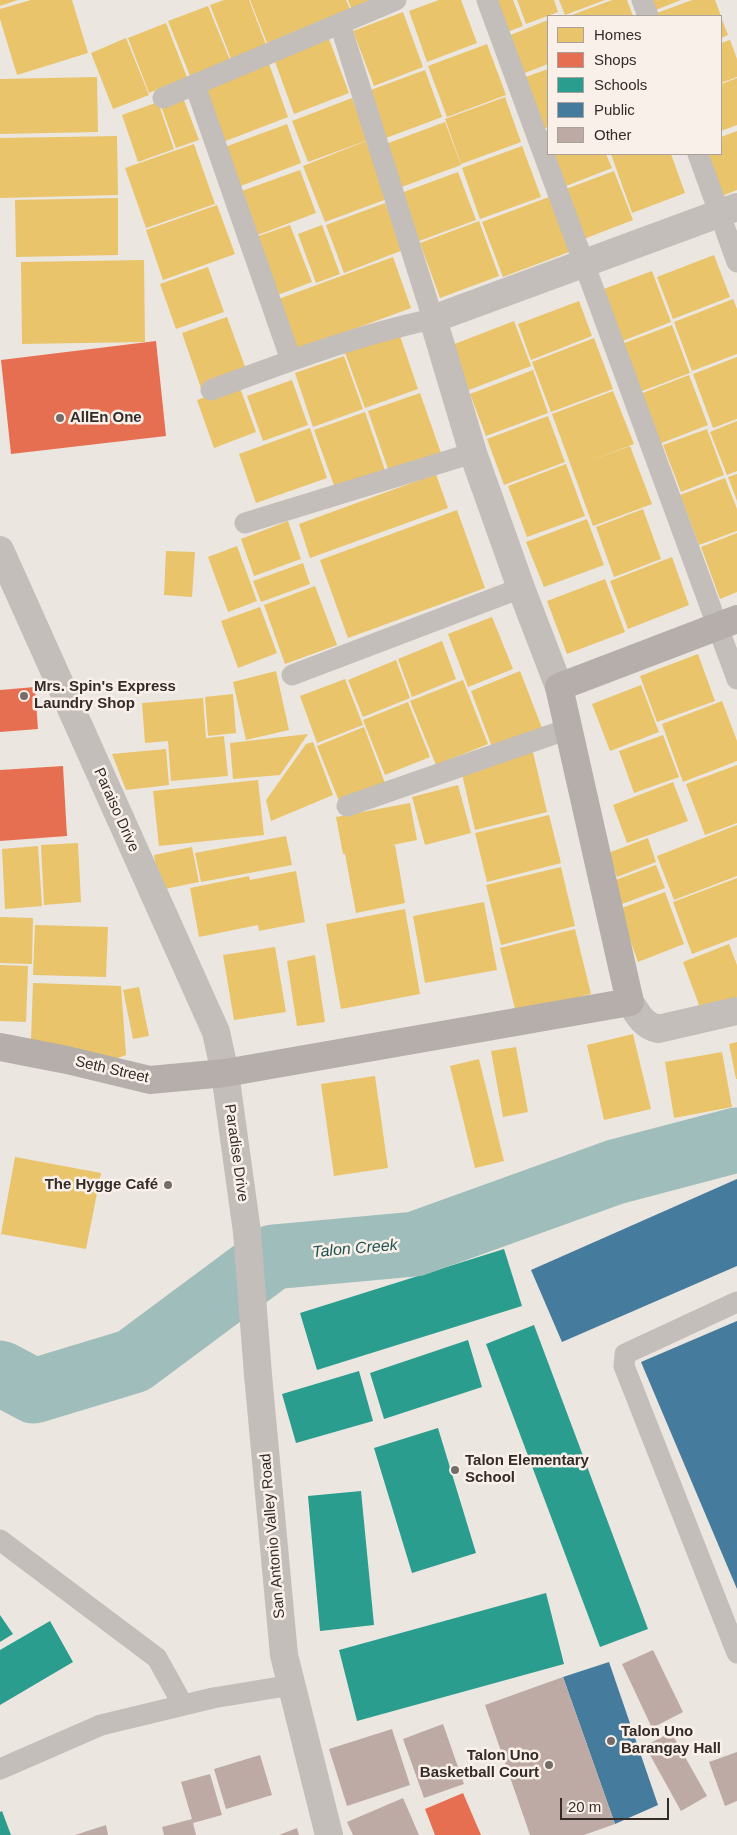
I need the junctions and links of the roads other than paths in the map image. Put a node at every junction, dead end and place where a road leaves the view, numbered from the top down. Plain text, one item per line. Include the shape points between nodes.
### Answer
1 (396, 0) edge
2 (487, 0) edge
3 (642, 0) edge
4 (648, 15) edge
5 (340, 24) junction
6 (195, 85) junction
7 (163, 98) dead end
8 (699, 155) edge
9 (728, 210) edge
10 (737, 262) edge
11 (583, 263) junction
12 (433, 319) junction
13 (291, 360) junction
14 (211, 390) dead end
15 (473, 453) junction
16 (245, 522) dead end
17 (0, 550) edge
18 (521, 588) junction
19 (727, 622) edge
20 (292, 675) dead end
21 (737, 679) edge
22 (559, 687) junction
23 (568, 729) junction
24 (347, 806) dead end
25 (630, 1002) junction
26 (737, 1012) edge
27 (0, 1047) edge
28 (225, 1074) junction
29 (247, 1232) joint
30 (737, 1302) edge
31 (0, 1540) edge
32 (737, 1653) edge
33 (292, 1685) junction
34 (183, 1705) junction
35 (0, 1769) edge
36 (329, 1835) edge

1 - 5 lane
2 - 11 lane
3 - 4 lane
5 - 6 lane
5 - 12 lane
6 - 7 lane
6 - 13 lane
8 - 9 lane
9 - 10 lane
9 - 11 street
11 - 12 street
11 - 19 lane
12 - 13 lane
12 - 15 street
13 - 14 lane
15 - 16 lane
15 - 18 street
17 - 28 street, Paraiso Drive via 216,1032
18 - 20 lane
18 - 22 street
19 - 21 lane
19 - 22 street
22 - 23 street
23 - 24 lane
23 - 25 street
25 - 26 street via 648,1026 658,1029
25 - 28 street, Seth Street
27 - 28 street, Seth Street via 150,1080
28 - 29 street, Paradise Drive
29 - 33 street, San Antonio Valley Road via 284,1655
30 - 32 lane via 625,1354 624,1366
31 - 34 lane via 157,1658
33 - 34 lane
33 - 36 street, San Antonio Valley Road
34 - 35 lane via 101,1725

